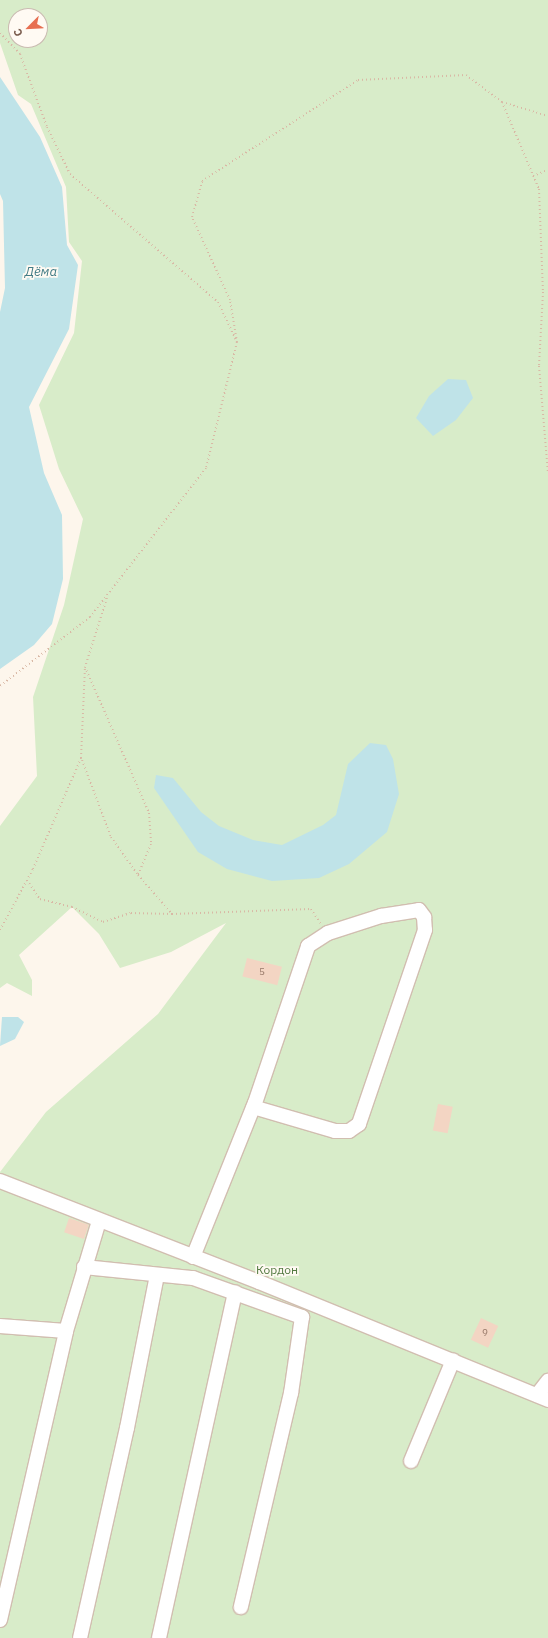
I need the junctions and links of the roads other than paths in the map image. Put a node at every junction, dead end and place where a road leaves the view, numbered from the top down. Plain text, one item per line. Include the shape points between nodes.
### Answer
1 (253, 1107) junction
2 (0, 1180) edge
3 (99, 1221) junction
4 (194, 1257) junction
5 (84, 1267) junction
6 (157, 1275) junction
7 (235, 1292) junction
8 (0, 1326) edge
9 (66, 1331) junction
10 (453, 1360) junction
11 (548, 1381) edge
12 (543, 1397) edge
13 (411, 1461) dead end
14 (241, 1607) dead end
15 (0, 1620) edge
16 (80, 1638) edge
17 (159, 1638) edge

1 - 1 street via 308,946 328,933 381,916 419,910 424,917 425,930 359,1124 349,1132 335,1131
1 - 4 street
2 - 3 street
3 - 4 street
3 - 5 street
4 - 10 street
5 - 6 street
5 - 9 street
6 - 7 street via 193,1278
6 - 16 street
7 - 14 street via 302,1317 291,1393
7 - 17 street
8 - 9 street
9 - 15 street
10 - 12 street
10 - 13 street
11 - 12 street

